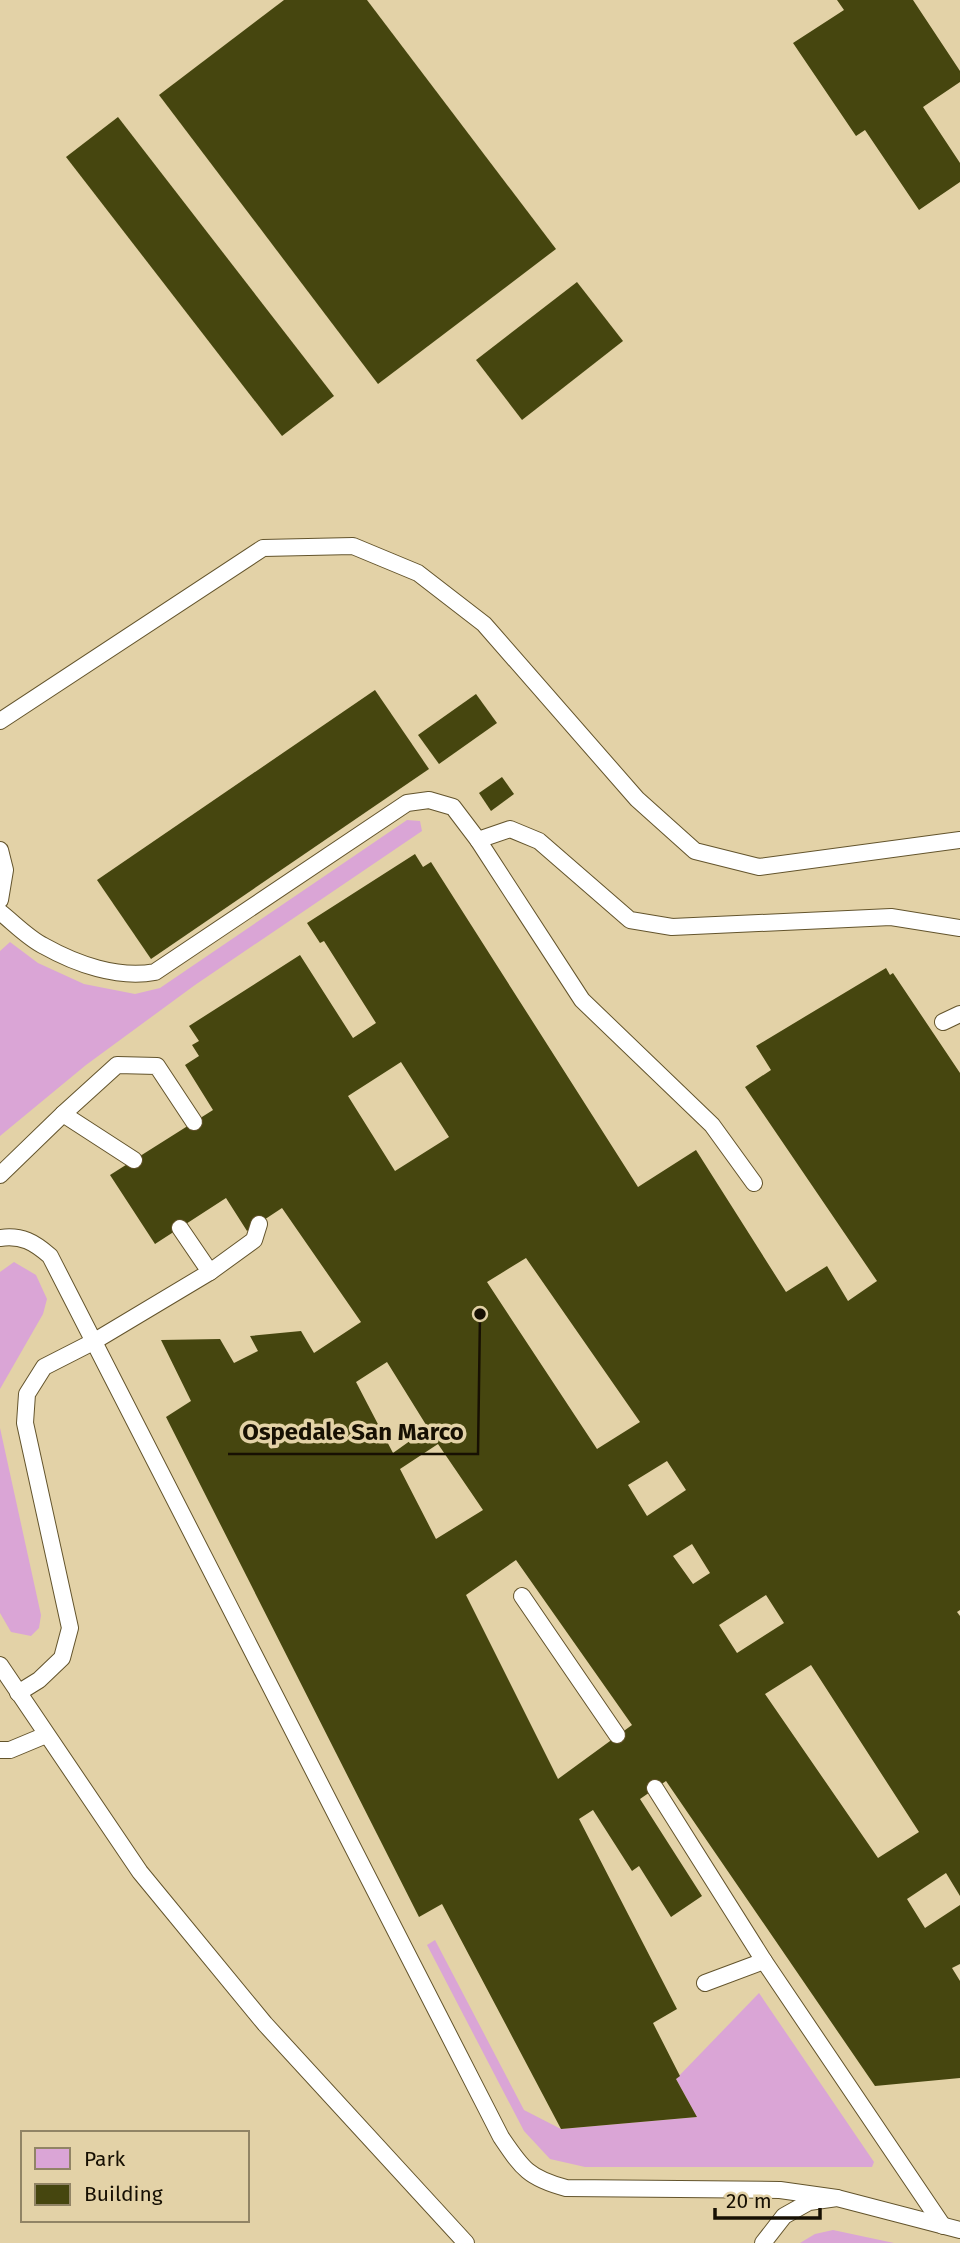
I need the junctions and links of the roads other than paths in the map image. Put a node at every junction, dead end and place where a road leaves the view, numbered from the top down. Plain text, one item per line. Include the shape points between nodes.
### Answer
1 (0, 721) edge
2 (960, 840) edge
3 (478, 841) junction
4 (0, 850) edge
5 (0, 900) edge
6 (0, 912) edge
7 (960, 928) edge
8 (960, 1014) edge
9 (943, 1022) dead end
10 (63, 1114) junction
11 (194, 1122) dead end
12 (134, 1160) dead end
13 (0, 1175) edge
14 (754, 1183) dead end
15 (259, 1223) dead end
16 (180, 1228) dead end
17 (0, 1238) edge
18 (210, 1272) junction
19 (93, 1342) junction
20 (522, 1596) dead end
21 (0, 1665) edge
22 (18, 1693) junction
23 (46, 1735) junction
24 (617, 1735) dead end
25 (0, 1751) edge
26 (655, 1788) dead end
27 (764, 1961) junction
28 (705, 1983) dead end
29 (837, 2198) junction
30 (943, 2226) junction
31 (960, 2231) edge
32 (466, 2243) edge
33 (762, 2243) edge

1 - 2 lane via 263,548 353,546 418,573 484,624 637,799 695,851 759,867
3 - 6 lane via 453,807 429,800 407,803 155,972 135,975 107,971 42,946
3 - 7 lane via 510,829 539,841 630,920 672,927 891,917
3 - 14 lane via 582,1000 712,1125
4 - 5 lane via 5,870
8 - 9 lane
10 - 11 lane via 117,1065 157,1066
10 - 12 lane
10 - 13 lane
15 - 18 lane via 254,1240
16 - 18 lane
17 - 19 lane via 13,1236 34,1242 50,1256
18 - 19 lane
19 - 22 lane via 44,1367 27,1394 25,1423 70,1628 62,1658
19 - 29 lane via 501,2137 520,2164 542,2182 566,2188 780,2190
20 - 24 lane
21 - 22 lane
22 - 23 lane
23 - 25 lane
23 - 32 lane via 140,1872 240,1994
26 - 27 lane
27 - 28 lane
27 - 30 lane
29 - 30 lane
29 - 33 lane via 809,2202 784,2216
30 - 31 lane

